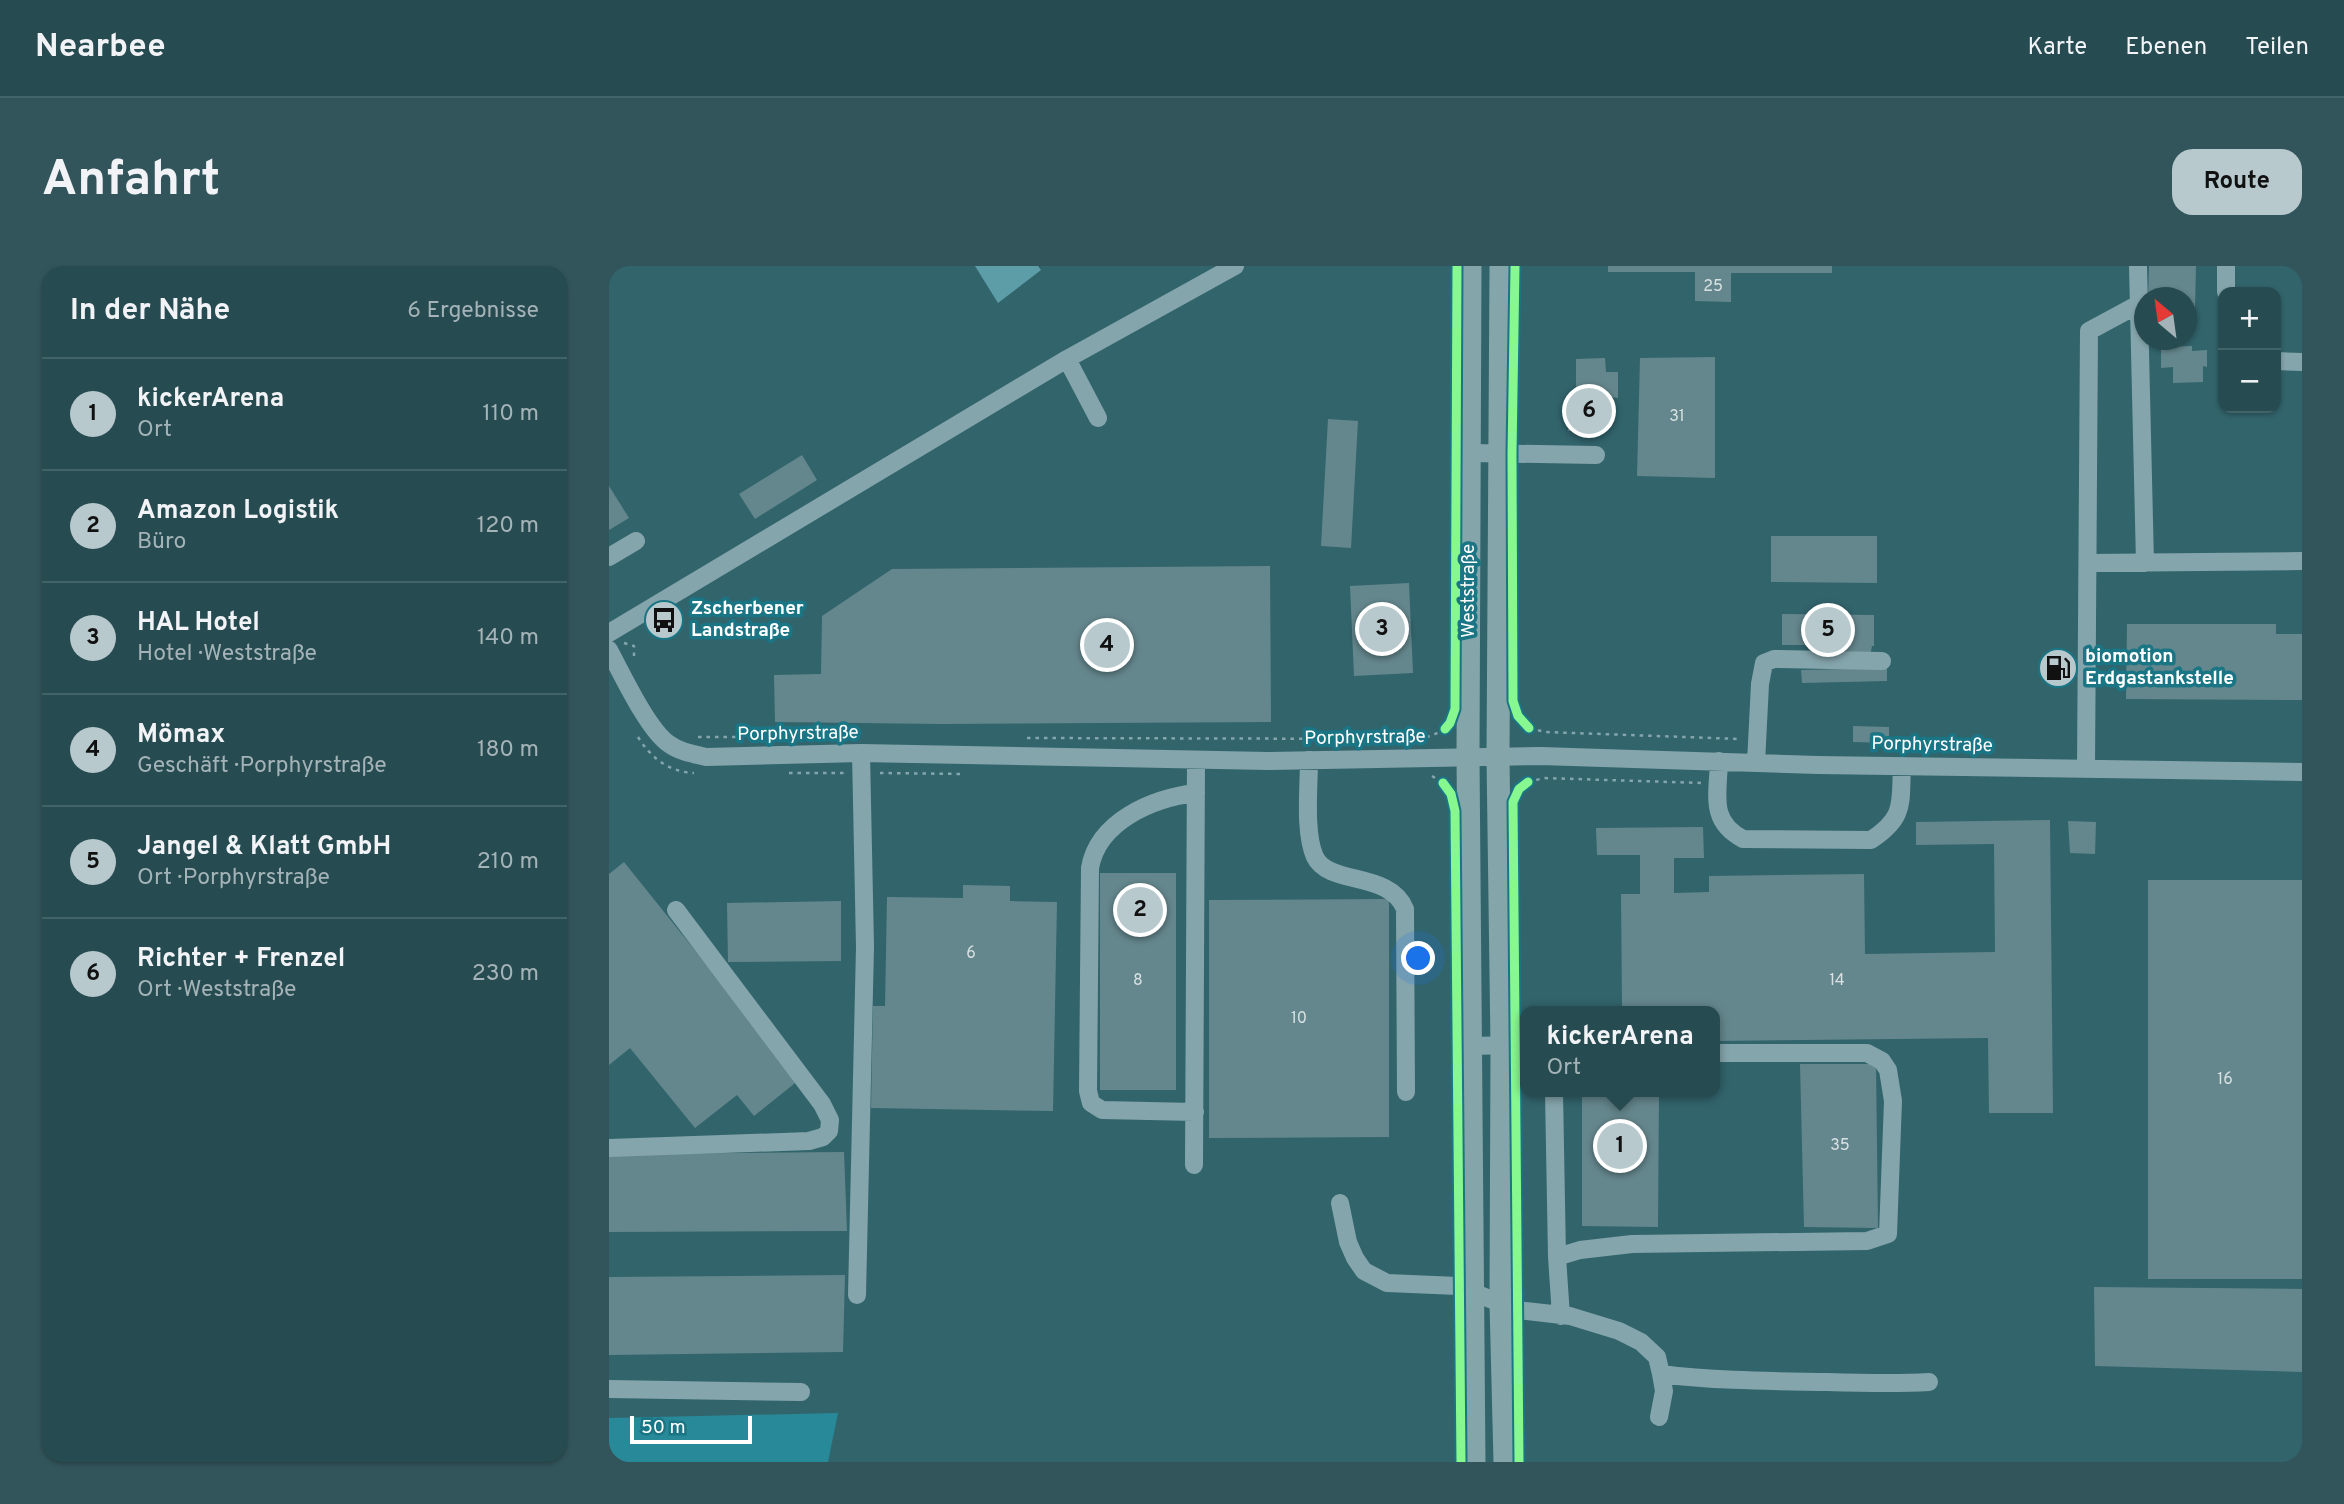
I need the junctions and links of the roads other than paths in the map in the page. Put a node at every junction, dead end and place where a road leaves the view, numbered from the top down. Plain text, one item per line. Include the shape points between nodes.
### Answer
1 (1235, 266) edge
2 (1470, 266) edge
3 (1501, 266) edge
4 (2138, 266) edge
5 (2226, 266) edge
6 (2139, 287) edge
7 (2226, 287) edge
8 (2134, 307) edge
9 (2140, 350) edge
10 (1067, 359) junction
11 (2281, 361) edge
12 (2302, 362) edge
13 (1098, 418) dead end
14 (1471, 453) junction
15 (1500, 453) junction
16 (1596, 454) dead end
17 (636, 541) dead end
18 (609, 556) edge
19 (2302, 562) edge
20 (2088, 563) junction
21 (2145, 563) junction
22 (613, 642) edge
23 (1882, 661) dead end
24 (861, 753) junction
25 (1468, 757) junction
26 (1498, 757) junction
27 (1309, 760) junction
28 (1196, 761) junction
29 (1719, 761) junction
30 (1756, 763) junction
31 (1902, 765) junction
32 (2086, 769) junction
33 (2302, 772) edge
34 (1196, 793) junction
35 (676, 910) dead end
36 (1502, 1045) junction
37 (1470, 1046) junction
38 (1520, 1048) edge
39 (1720, 1053) edge
40 (1406, 1092) dead end
41 (1554, 1097) edge
42 (1195, 1112) junction
43 (609, 1148) edge
44 (1194, 1165) dead end
45 (1340, 1203) dead end
46 (1557, 1257) junction
47 (1473, 1292) junction
48 (857, 1296) dead end
49 (1501, 1303) junction
50 (1560, 1316) junction
51 (1661, 1374) junction
52 (1929, 1382) dead end
53 (609, 1389) edge
54 (801, 1392) dead end
55 (1659, 1417) dead end
56 (1474, 1462) edge
57 (1505, 1462) edge

1 - 10 street
2 - 14 main road, Weststraße
3 - 15 main road
4 - 6 street
5 - 7 street
8 - 20 street via 2089,331
9 - 21 street
10 - 13 street
10 - 22 street
11 - 12 street
14 - 15 street
14 - 25 main road, Weststraße
15 - 16 street
15 - 26 main road
17 - 18 street
19 - 21 street
20 - 21 street
20 - 32 street
22 - 24 street, Porphyrstraße via 656,731 668,744 687,753 706,757
23 - 30 street via 1764,663
24 - 28 street, Porphyrstraße
24 - 48 street via 865,947
25 - 26 street, Porphyrstraße
25 - 27 street, Porphyrstraße
25 - 37 main road, Weststraße
26 - 29 street, Porphyrstraße
26 - 36 main road
27 - 28 street, Porphyrstraße
27 - 40 street via 1310,825 1319,863 1386,888 1405,909
28 - 34 street
29 - 30 street, Porphyrstraße
29 - 31 street via 1717,810 1730,832 1743,839 1871,840 1886,830 1899,811
30 - 31 street, Porphyrstraße
31 - 32 street, Porphyrstraße
32 - 33 street, Porphyrstraße
34 - 42 street
34 - 42 street via 1155,801 1105,835 1092,855 1087,989 1091,1103 1102,1110
35 - 43 street via 822,1104 829,1131 809,1141
36 - 37 street
36 - 38 street
36 - 49 main road
37 - 47 main road, Weststraße
39 - 46 street via 1867,1053 1882,1061 1893,1101 1888,1234 1867,1241 1632,1244 1571,1251
41 - 46 street
42 - 44 street
45 - 47 street via 1348,1242 1364,1271 1387,1283 1458,1286
46 - 50 street
47 - 49 street
47 - 56 main road, Weststraße
49 - 50 street
49 - 57 main road
50 - 51 street via 1619,1331 1641,1342 1657,1357
51 - 52 street via 1763,1382
51 - 55 street via 1664,1391
53 - 54 street

